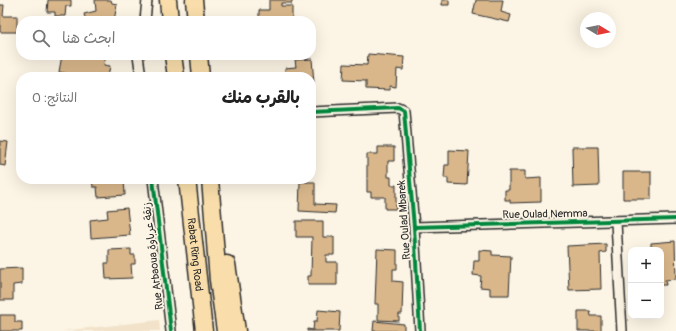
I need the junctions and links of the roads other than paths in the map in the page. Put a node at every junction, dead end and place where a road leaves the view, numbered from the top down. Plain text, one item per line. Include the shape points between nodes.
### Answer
1 (147, 0) edge
2 (168, 0) edge
3 (194, 0) edge
4 (145, 16) edge
5 (170, 16) edge
6 (196, 16) edge
7 (139, 60) edge
8 (174, 60) edge
9 (199, 60) edge
10 (140, 72) edge
11 (175, 72) edge
12 (201, 72) edge
13 (316, 112) edge
14 (154, 184) edge
15 (188, 184) edge
16 (210, 184) edge
17 (211, 184) edge
18 (676, 219) edge
19 (616, 222) junction
20 (414, 227) junction
21 (170, 331) edge
22 (204, 331) edge
23 (224, 331) edge
24 (237, 331) edge
25 (420, 331) edge
26 (622, 331) edge

1 - 4 street
2 - 5 highway
3 - 6 highway
7 - 10 street
8 - 11 highway
9 - 12 highway
13 - 20 street, Rue Oulad Mbarek via 402,109 405,114
14 - 21 street, Rue Arbaoua زنقة عرباوة
15 - 22 highway, Rabat Ring Road
16 - 23 highway, Rabat Ring Road
17 - 24 highway via 221,209
18 - 19 street, Rue Oulad Nemma
19 - 20 street, Rue Oulad Nemma
19 - 26 street
20 - 25 street, Rue Oulad Mbarek

